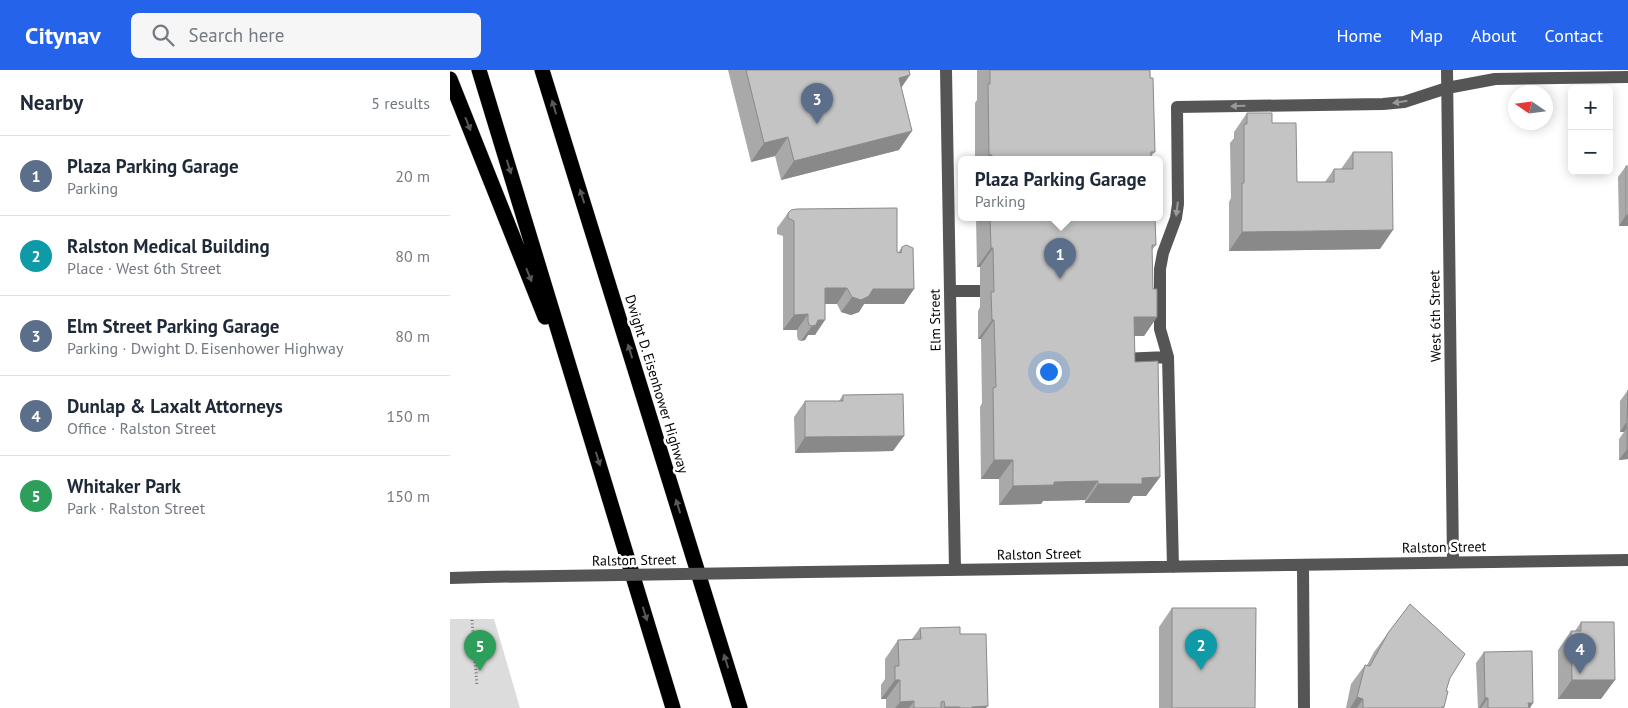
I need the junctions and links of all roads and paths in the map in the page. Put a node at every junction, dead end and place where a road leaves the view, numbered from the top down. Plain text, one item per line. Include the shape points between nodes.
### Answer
1 (479, 70) edge
2 (542, 70) edge
3 (946, 70) edge
4 (1447, 70) edge
5 (1628, 77) edge
6 (450, 79) edge
7 (1447, 88) junction
8 (980, 291) dead end
9 (950, 292) junction
10 (1168, 357) junction
11 (1121, 359) edge
12 (583, 412) junction
13 (1628, 560) edge
14 (1453, 562) junction
15 (1303, 565) junction
16 (1173, 567) junction
17 (955, 570) junction
18 (450, 578) edge
19 (472, 620) dead end
20 (477, 686) dead end
21 (673, 708) edge
22 (740, 708) edge
23 (1304, 708) edge

1 -> 12 highway
22 -> 2 highway, Dwight D. Eisenhower Highway
3 - 9 street, Elm Street
4 - 7 street, West 6th Street
5 - 7 street via 1495,79
6 -> 12 highway
7 -> 10 street via 1404,102 1383,104 1177,107 1178,204 1160,268 1160,329
7 - 14 street, West 6th Street
8 - 9 street
9 - 17 street, Elm Street
10 - 11 street
10 - 16 street
12 -> 21 highway
13 - 14 street, Ralston Street
14 - 15 street, Ralston Street
15 - 16 street, Ralston Street
15 - 23 street
16 - 17 street, Ralston Street
17 - 18 street, Ralston Street, bridge
19 - 20 path

